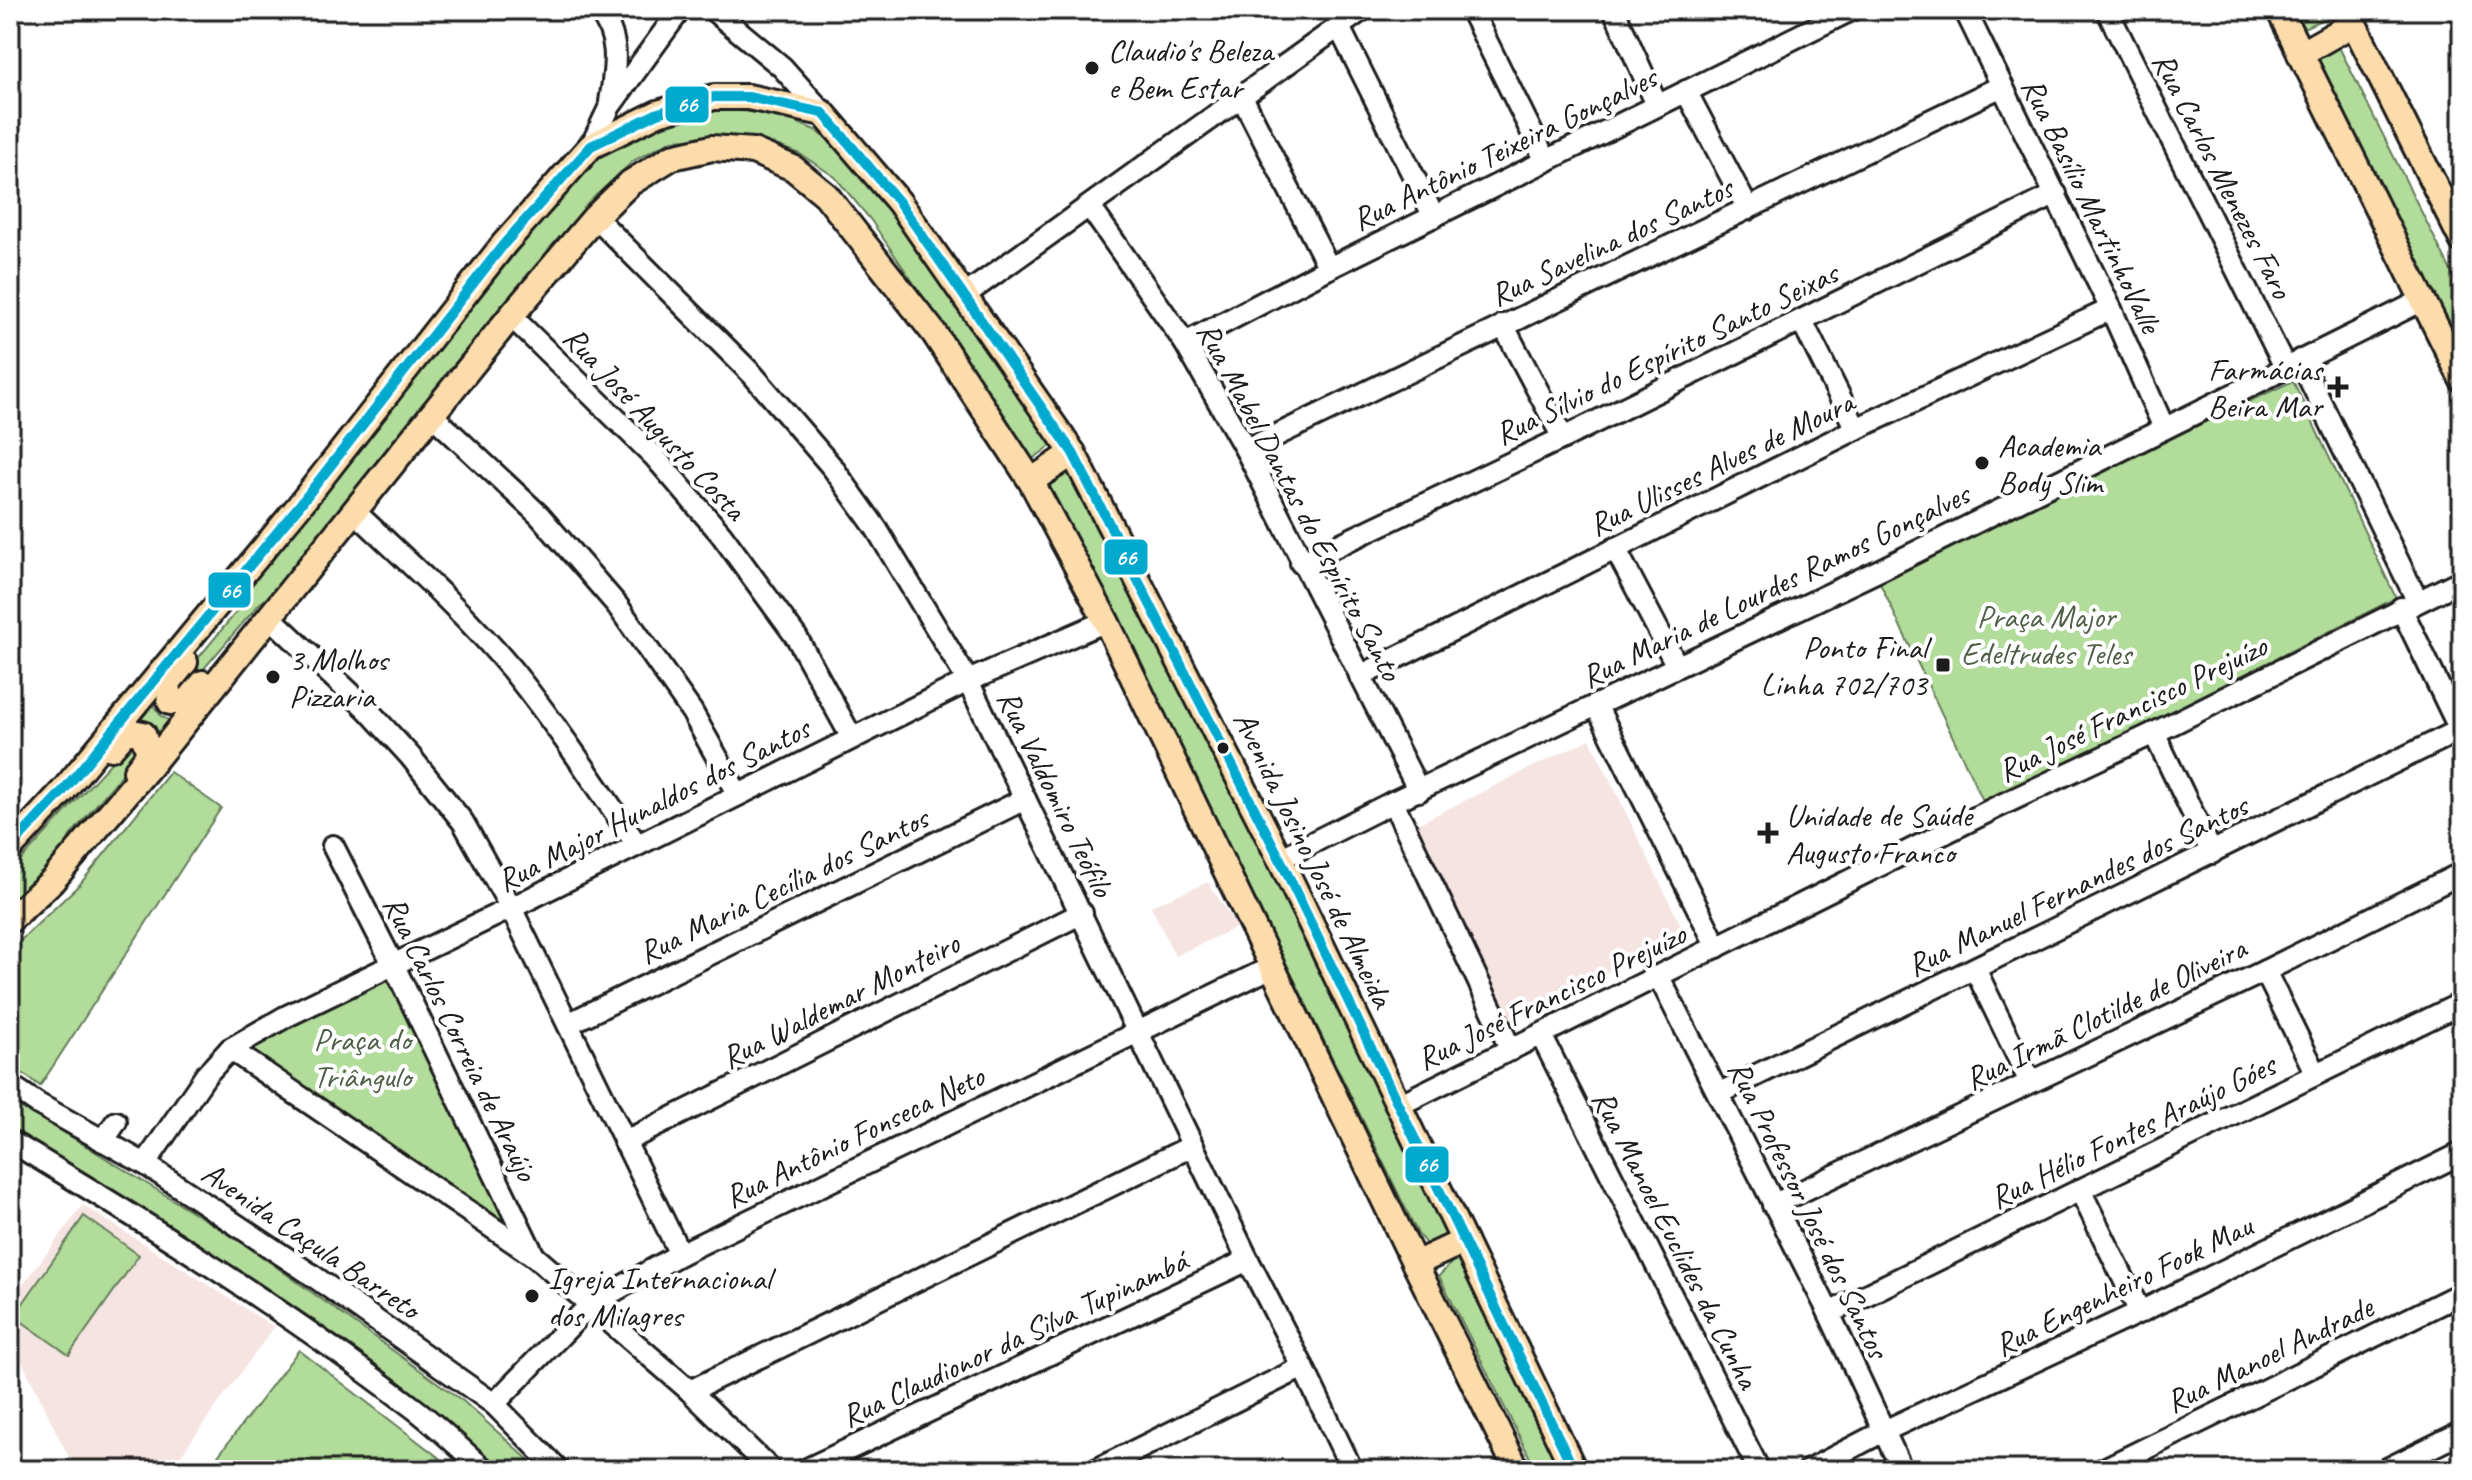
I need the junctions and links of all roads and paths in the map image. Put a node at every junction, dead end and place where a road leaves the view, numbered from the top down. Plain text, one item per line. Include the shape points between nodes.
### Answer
1 (598, 10) edge
2 (680, 10) edge
3 (713, 10) edge
4 (1362, 10) edge
5 (1471, 10) edge
6 (1614, 10) edge
7 (1851, 10) edge
8 (1965, 10) edge
9 (2107, 10) edge
10 (2279, 10) edge
11 (2350, 17) edge
12 (1339, 27) junction
13 (2300, 54) junction
14 (2002, 86) junction
15 (1686, 91) junction
16 (1241, 95) junction
17 (1657, 105) junction
18 (610, 106) junction
19 (823, 113) junction
20 (591, 146) junction
21 (1546, 161) junction
22 (2056, 194) junction
23 (1090, 207) junction
24 (1748, 209) junction
25 (595, 217) junction
26 (1434, 217) junction
27 (2462, 240) edge
28 (1329, 268) junction
29 (965, 295) junction
30 (2423, 300) junction
31 (2111, 309) junction
32 (511, 316) junction
33 (1802, 321) junction
34 (1503, 325) junction
35 (1185, 343) junction
36 (2293, 363) junction
37 (2462, 379) edge
38 (432, 415) junction
39 (2164, 428) junction
40 (1856, 429) junction
41 (1563, 438) junction
42 (1246, 450) junction
43 (1073, 453) junction
44 (1031, 481) junction
45 (354, 511) junction
46 (1615, 548) junction
47 (1301, 563) junction
48 (2462, 580) edge
49 (233, 584) junction
50 (2409, 604) junction
51 (270, 617) junction
52 (1106, 621) junction
53 (1677, 666) junction
54 (1360, 676) junction
55 (968, 681) junction
56 (1596, 705) junction
57 (2461, 732) edge
58 (2154, 733) junction
59 (852, 738) junction
60 (1419, 791) junction
61 (738, 795) junction
62 (1025, 799) junction
63 (1393, 802) junction
64 (34, 823) junction
65 (84, 844) junction
66 (637, 845) junction
67 (333, 846) dead end
68 (10, 848) edge
69 (2212, 853) junction
70 (1280, 859) junction
71 (2462, 873) edge
72 (511, 908) junction
73 (1082, 913) junction
74 (10, 920) edge
75 (1717, 947) junction
76 (394, 966) junction
77 (1272, 967) junction
78 (1975, 969) junction
79 (2265, 971) junction
80 (1659, 977) junction
81 (2462, 1003) edge
82 (568, 1024) junction
83 (1137, 1031) junction
84 (1541, 1035) junction
85 (230, 1049) junction
86 (1511, 1050) junction
87 (2316, 1074) junction
88 (2030, 1082) junction
89 (10, 1085) edge
90 (1720, 1093) junction
91 (1399, 1105) junction
92 (116, 1122) dead end
93 (10, 1141) edge
94 (103, 1141) junction
95 (624, 1142) junction
96 (1192, 1146) junction
97 (2462, 1153) edge
98 (145, 1164) junction
99 (2080, 1190) junction
100 (1773, 1205) junction
101 (1464, 1241) junction
102 (680, 1254) junction
103 (534, 1256) junction
104 (1248, 1260) junction
105 (1415, 1264) junction
106 (2462, 1293) edge
107 (591, 1304) junction
108 (2140, 1312) junction
109 (1829, 1313) junction
110 (1303, 1367) junction
111 (690, 1391) junction
112 (494, 1404) junction
113 (1884, 1431) junction
114 (2462, 1432) edge
115 (485, 1470) edge
116 (559, 1470) edge
117 (771, 1470) edge
118 (805, 1470) edge
119 (1096, 1470) edge
120 (1352, 1470) edge
121 (1517, 1470) edge
122 (1574, 1470) edge
123 (1759, 1470) edge
124 (1809, 1470) edge
125 (1902, 1470) edge
126 (2102, 1470) edge
127 (2385, 1470) edge

1 - 18 street via 617,57
2 - 18 street
3 - 19 street via 782,67
4 - 12 street
5 - 21 street
6 - 17 street
7 - 15 street, Rua Antônio Teixeira Gonçalves
8 - 14 street, Rua Basílio MartinhoValle
9 - 36 street, Rua Carlos Menezes Faro
10 - 13 main road
11 - 13 main road
11 - 27 main road
12 - 16 street
12 - 26 street
13 - 30 main road
14 - 22 street, Rua Basílio MartinhoValle
14 - 24 street, Rua Savelina dos Santos
15 - 17 street, Rua Antônio Teixeira Gonçalves
15 - 24 street
16 - 23 street
16 - 28 street
17 - 21 street, Rua Antônio Teixeira Gonçalves
18 - 20 street
19 - 20 main road via 748,97 714,97 658,113
19 - 29 main road, Avenida Josino José de Almeida via 899,202
20 - 49 main road via 504,244
21 - 26 street, Rua Antônio Teixeira Gonçalves
22 - 31 street, Rua Basílio MartinhoValle
22 - 33 street, Rua Sílvio do Espírito Santo Seixas
23 - 29 street
23 - 35 street, Rua Mabel Dantas do Espírito Santo
24 - 34 street, Rua Savelina dos Santos
25 - 32 main road
25 - 44 main road via 630,183 672,157 712,148 753,151 793,168 826,195 934,333
25 - 55 street, Rua Valdomiro Teófilo via 753,375 833,468 876,528
26 - 28 street, Rua Antônio Teixeira Gonçalves
28 - 35 street, Rua Antônio Teixeira Gonçalves
29 - 43 main road, Avenida Josino José de Almeida
30 - 36 street, Rua Maria de Lourdes Ramos Gonçalves
30 - 37 main road
31 - 39 street, Rua Basílio MartinhoValle
31 - 40 street, Rua Ulisses Alves de Moura
32 - 38 main road
32 - 59 street, Rua José Augusto Costa via 654,456 721,534 797,638
33 - 40 street
33 - 41 street, Rua Sílvio do Espírito Santo Seixas
34 - 41 street
34 - 42 street, Rua Savelina dos Santos
35 - 42 street, Rua Mabel Dantas do Espírito Santo
36 - 39 street, Rua Maria de Lourdes Ramos Gonçalves
36 - 50 street, Rua Carlos Menezes Faro
38 - 45 main road
38 - 61 street via 539,515 617,605 692,712
39 - 53 street, Rua Maria de Lourdes Ramos Gonçalves
40 - 46 street, Rua Ulisses Alves de Moura
41 - 47 street, Rua Sílvio do Espírito Santo Seixas
42 - 47 street, Rua Mabel Dantas do Espírito Santo
43 - 44 main road
43 - 70 main road, Avenida Josino José de Almeida
44 - 52 main road
45 - 51 main road
45 - 66 street via 512,670
46 - 53 street
46 - 54 street, Rua Ulisses Alves de Moura
47 - 54 street, Rua Mabel Dantas do Espírito Santo
48 - 50 street, Rua José Francisco Prejuízo
49 - 51 main road via 229,608 168,683 170,702 187,702 246,634
49 - 64 main road
50 - 57 street, Rua Carlos Menezes Faro
50 - 58 street, Rua José Francisco Prejuízo
51 - 65 main road
51 - 72 street via 410,756 463,822
52 - 55 street, Rua Major Hunaldos dos Santos
52 - 77 main road
53 - 56 street, Rua Maria de Lourdes Ramos Gonçalves
54 - 60 street, Rua Mabel Dantas do Espírito Santo
55 - 59 street, Rua Major Hunaldos dos Santos
55 - 62 street, Rua Valdomiro Teófilo
56 - 60 street, Rua Maria de Lourdes Ramos Gonçalves
56 - 75 street
57 - 69 street, Rua Manuel Fernandes dos Santos
58 - 69 street
58 - 75 street, Rua José Francisco Prejuízo
59 - 61 street, Rua Major Hunaldos dos Santos
60 - 63 street, Rua Maria de Lourdes Ramos Gonçalves
61 - 66 street, Rua Major Hunaldos dos Santos
62 - 73 street, Rua Valdomiro Teófilo
62 - 82 street, Rua Maria Cecília dos Santos
63 - 70 street, Rua Maria de Lourdes Ramos Gonçalves
63 - 86 street
64 - 65 main road via 58,808 126,731 143,734 149,754 97,818
64 - 68 main road
65 - 74 main road
66 - 72 street, Rua Major Hunaldos dos Santos
67 - 76 street, Rua Carlos Correia de Araújo
69 - 78 street, Rua Manuel Fernandes dos Santos
70 - 91 main road, Avenida Josino José de Almeida
71 - 79 street, Rua Irmã Clotilde de Oliveira
72 - 76 street, Rua Major Hunaldos dos Santos
72 - 82 street
73 - 83 street, Rua Valdomiro Teófilo
73 - 95 street, Rua Waldemar Monteiro
75 - 80 street, Rua José Francisco Prejuízo
76 - 85 street, Rua Major Hunaldos dos Santos
76 - 103 street, Rua Carlos Correia de Araújo
77 - 83 street, Rua Antônio Fonseca Neto
77 - 105 main road
78 - 88 street
78 - 90 street, Rua Manuel Fernandes dos Santos
79 - 87 street
79 - 88 street, Rua Irmã Clotilde de Oliveira
80 - 84 street, Rua José Francisco Prejuízo
80 - 90 street, Rua Professor José dos Santos
81 - 87 street, Rua Hélio Fontes Araújo Góes
82 - 95 street
83 - 96 street, Rua Valdomiro Teófilo
83 - 102 street, Rua Antônio Fonseca Neto
84 - 86 street, Rua José Francisco Prejuízo
84 - 123 street, Rua Manoel Euclides da Cunha
85 - 98 street, Rua Major Hunaldos dos Santos
85 - 103 street
86 - 91 street, Rua José Francisco Prejuízo
87 - 99 street, Rua Hélio Fontes Araújo Góes
88 - 100 street, Rua Irmã Clotilde de Oliveira
89 - 94 street, Avenida Caçula Barreto
90 - 100 street, Rua Professor José dos Santos
91 - 101 main road, Avenida Josino José de Almeida
92 - 94 street
93 - 115 street via 299,1326 413,1407
94 - 98 street, Avenida Caçula Barreto
95 - 102 street
96 - 104 street, Rua Valdomiro Teófilo
96 - 111 street
97 - 108 street, Rua Engenheiro Fook Mau
98 - 112 street, Avenida Caçula Barreto
99 - 108 street
99 - 109 street, Rua Hélio Fontes Araújo Góes
100 - 109 street, Rua Professor José dos Santos
101 - 105 main road
101 - 122 main road, Avenida Josino José de Almeida
102 - 107 street, Rua Antônio Fonseca Neto
103 - 107 street
104 - 110 street, Rua Valdomiro Teófilo
104 - 118 street, Rua Claudionor da Silva Tupinambá
105 - 121 main road
106 - 126 street, Rua Manoel Andrade
107 - 111 street
107 - 112 street, Rua Antônio Fonseca Neto
108 - 113 street, Rua Engenheiro Fook Mau
109 - 113 street, Rua Professor José dos Santos
110 - 119 street
110 - 120 street, Rua Valdomiro Teófilo
111 - 117 street
112 - 116 street, Avenida Caçula Barreto
113 - 124 street, Rua Engenheiro Fook Mau
113 - 125 street, Rua Professor José dos Santos
114 - 127 street

